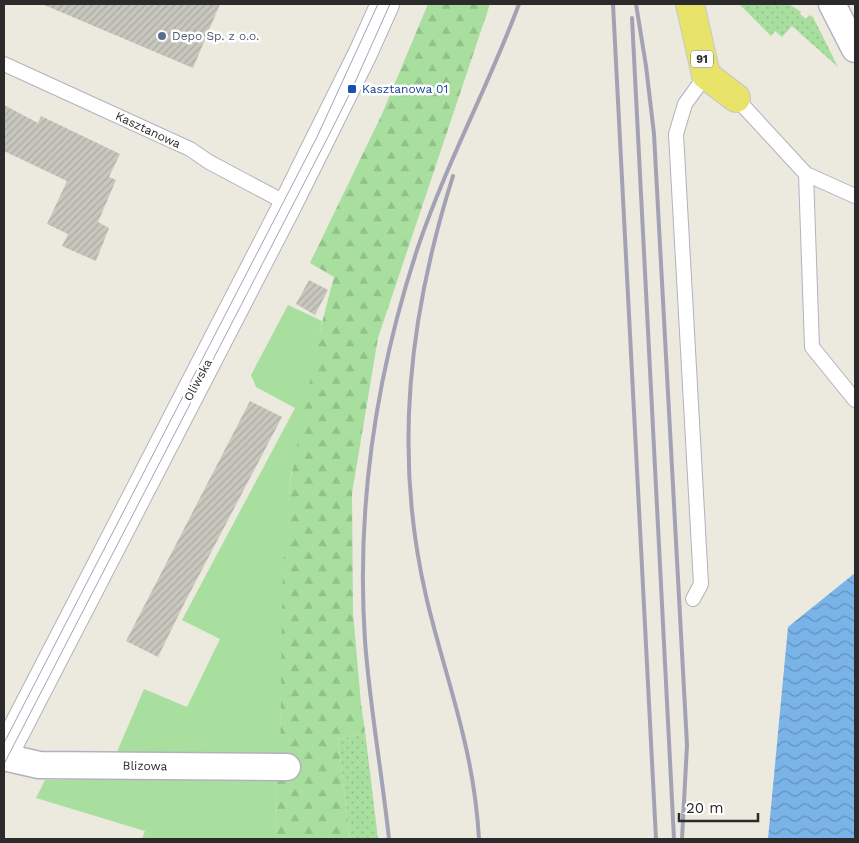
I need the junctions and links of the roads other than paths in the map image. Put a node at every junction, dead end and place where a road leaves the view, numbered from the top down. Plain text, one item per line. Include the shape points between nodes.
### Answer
1 (385, 4) edge
2 (832, 4) edge
3 (691, 5) edge
4 (855, 49) edge
5 (4, 64) edge
6 (706, 75) junction
7 (736, 98) joint
8 (806, 174) junction
9 (855, 196) edge
10 (288, 204) junction
11 (855, 400) edge
12 (693, 599) dead end
13 (4, 755) edge
14 (287, 767) dead end

1 - 10 street, Oliwska
2 - 4 street
3 - 6 main road, 91
5 - 10 lane, Kasztanowa via 190,149
6 - 7 main road, 91
6 - 12 lane via 685,104 676,134 701,584
7 - 8 lane, 91
8 - 9 lane
8 - 11 lane via 812,347
10 - 13 street, Oliwska
13 - 14 street, Blizowa via 40,765

